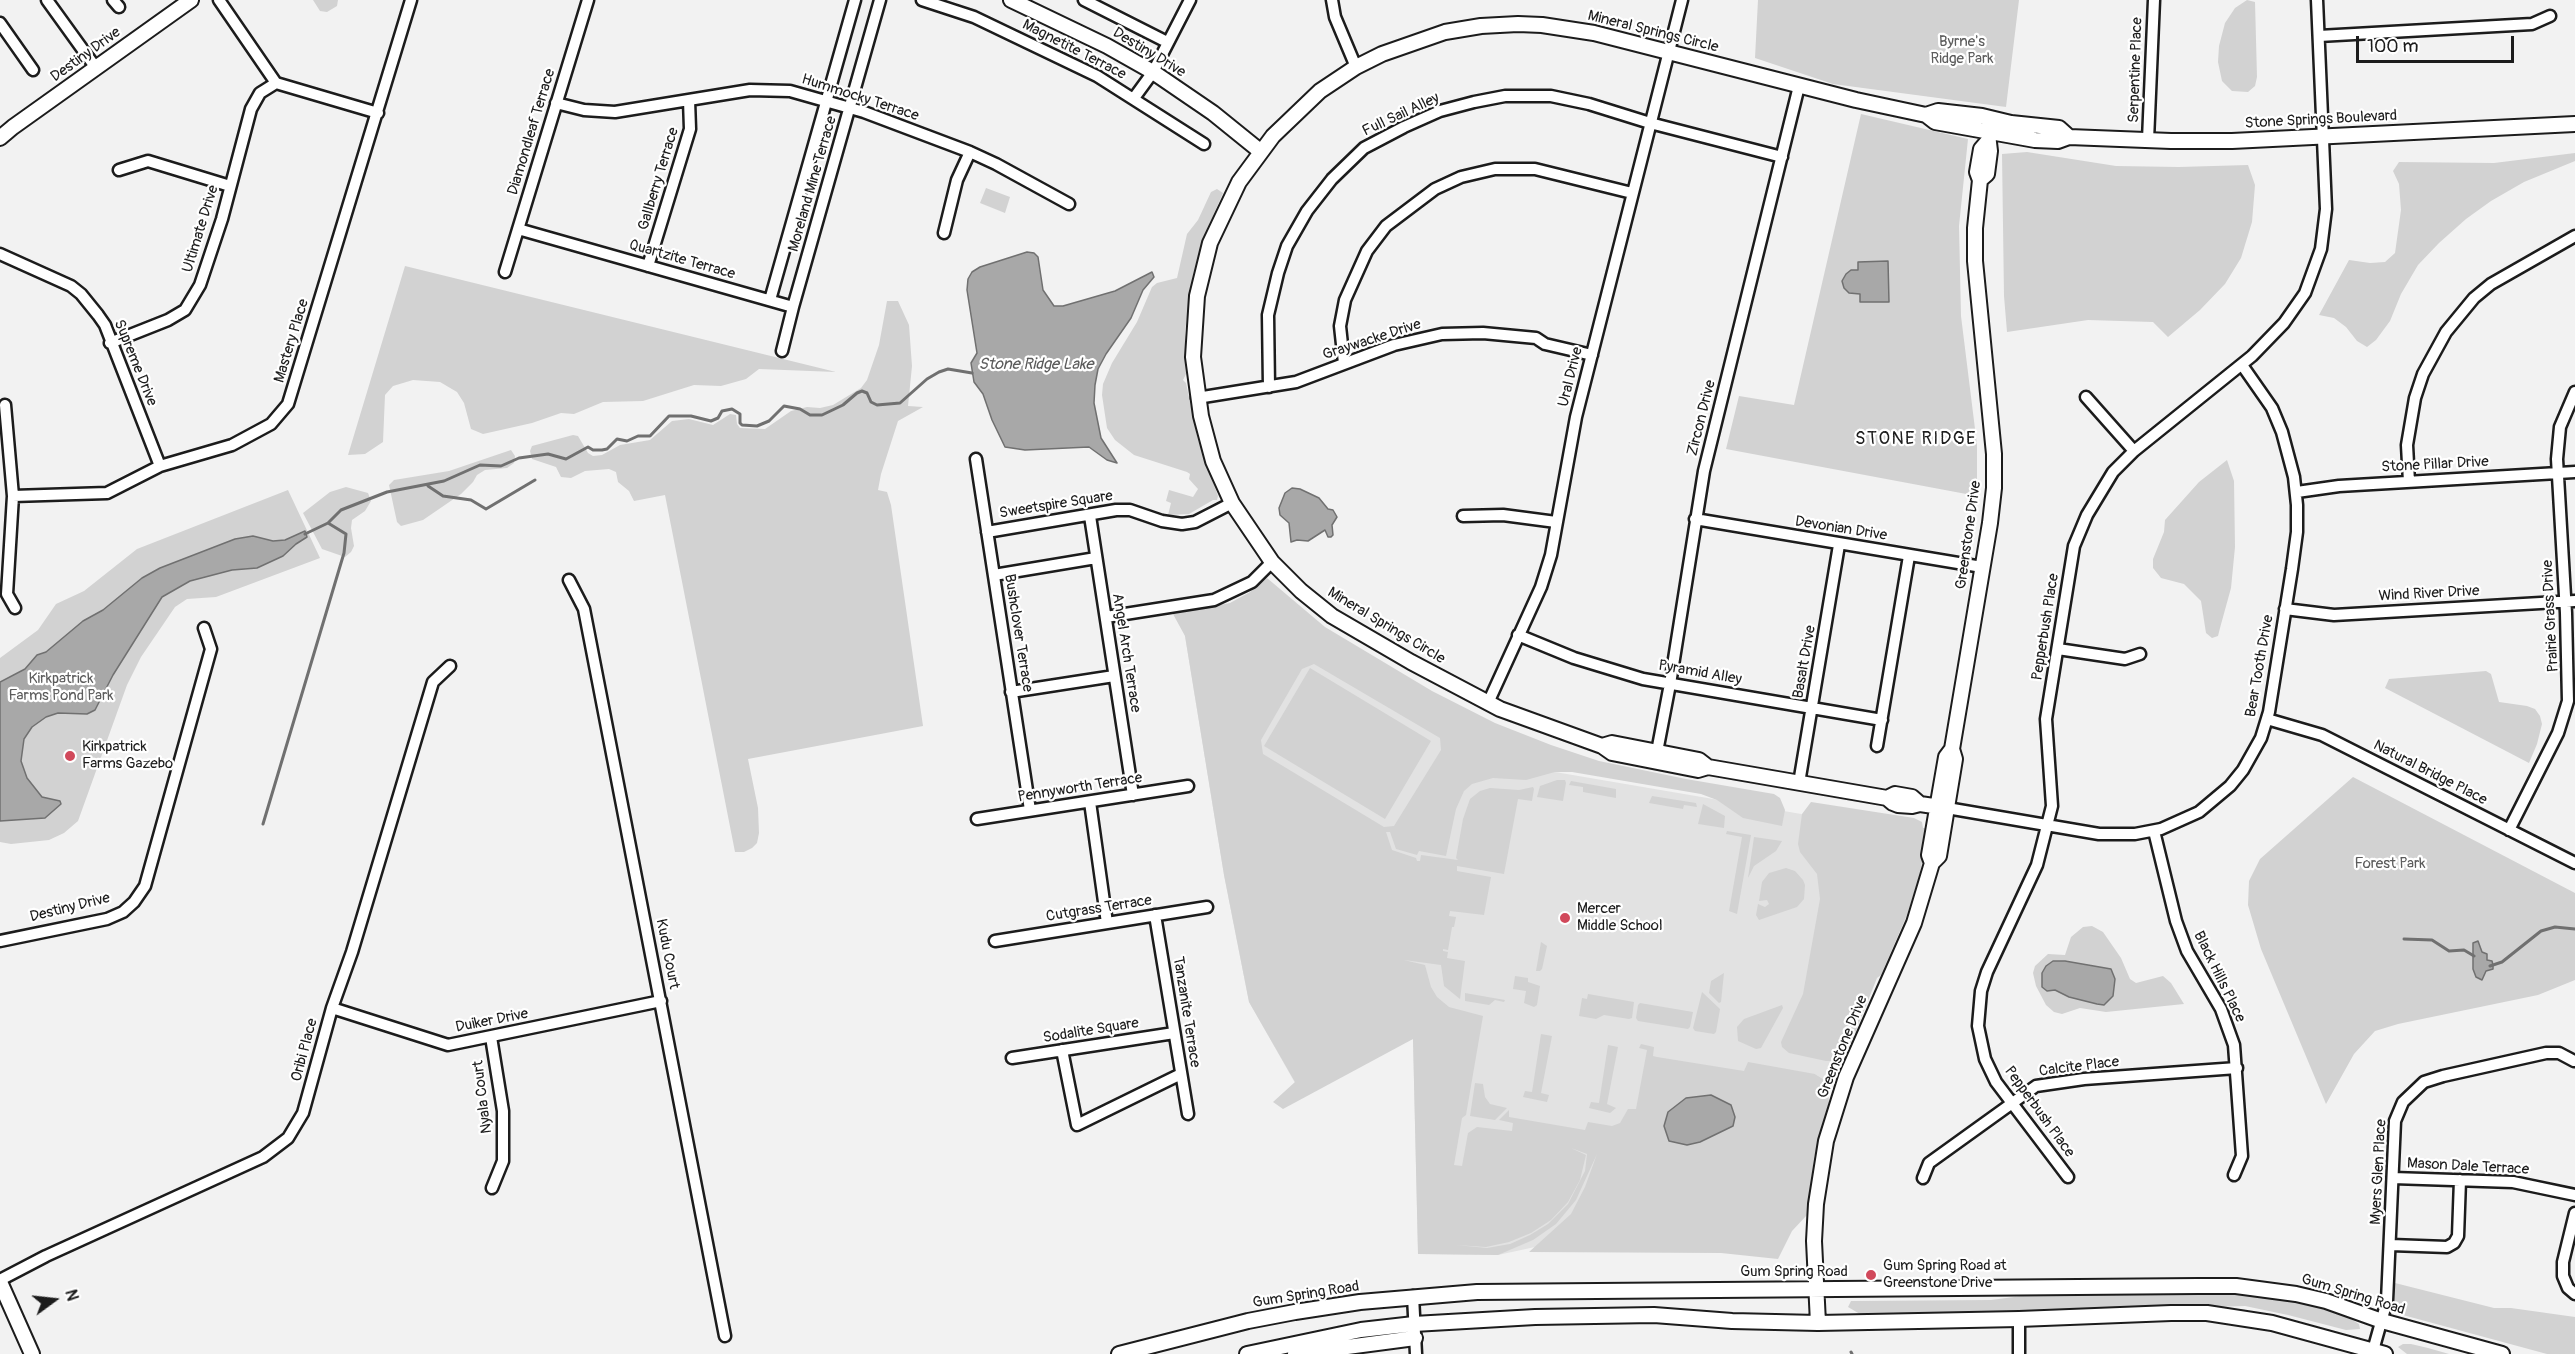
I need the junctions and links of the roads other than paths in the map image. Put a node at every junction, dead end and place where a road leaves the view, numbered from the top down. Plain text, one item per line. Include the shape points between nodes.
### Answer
1 (47, 0) edge
2 (191, 0) edge
3 (219, 0) edge
4 (411, 0) edge
5 (588, 0) edge
6 (855, 0) edge
7 (880, 0) edge
8 (922, 0) edge
9 (1011, 0) edge
10 (1084, 0) edge
11 (1190, 0) edge
12 (1332, 0) edge
13 (1682, 0) edge
14 (2154, 0) edge
15 (2317, 0) edge
16 (2550, 16) dead end
17 (0, 23) edge
18 (2319, 36) junction
19 (1167, 42) junction
20 (1669, 52) junction
21 (96, 68) junction
22 (1356, 68) junction
23 (33, 70) dead end
24 (1153, 72) junction
25 (276, 83) junction
26 (1799, 86) junction
27 (1134, 98) junction
28 (689, 100) junction
29 (826, 101) junction
30 (556, 103) junction
31 (850, 108) junction
32 (378, 113) junction
33 (1926, 115) junction
34 (1990, 118) junction
35 (1650, 123) junction
36 (2575, 124) edge
37 (2324, 136) junction
38 (1988, 137) junction
39 (2069, 137) junction
40 (0, 138) edge
41 (2148, 141) junction
42 (1204, 144) dead end
43 (1260, 151) junction
44 (970, 152) junction
45 (1782, 157) junction
46 (119, 170) dead end
47 (230, 186) junction
48 (1632, 193) junction
49 (1069, 204) dead end
50 (518, 229) junction
51 (944, 233) dead end
52 (2575, 236) edge
53 (0, 254) edge
54 (648, 266) junction
55 (505, 272) dead end
56 (770, 300) junction
57 (793, 307) junction
58 (110, 343) junction
59 (782, 351) dead end
60 (1592, 355) junction
61 (1344, 363) junction
62 (2242, 365) junction
63 (1269, 387) junction
64 (2575, 392) edge
65 (2086, 397) dead end
66 (1197, 398) junction
67 (5, 405) dead end
68 (2134, 451) junction
69 (976, 459) dead end
70 (160, 466) junction
71 (2575, 472) edge
72 (2557, 473) junction
73 (2409, 482) junction
74 (2297, 492) junction
75 (13, 496) junction
76 (1232, 503) junction
77 (1090, 516) junction
78 (1463, 516) dead end
79 (1695, 519) junction
80 (1556, 522) junction
81 (987, 532) junction
82 (1839, 545) junction
83 (1909, 556) junction
84 (1096, 558) junction
85 (1272, 562) junction
86 (1982, 567) junction
87 (994, 575) junction
88 (569, 580) dead end
89 (2570, 602) edge
90 (15, 608) dead end
91 (2285, 609) junction
92 (1106, 617) junction
93 (204, 628) dead end
94 (1518, 635) junction
95 (2058, 650) junction
96 (2140, 654) dead end
97 (450, 666) dead end
98 (1114, 676) junction
99 (1670, 684) junction
100 (1011, 692) junction
101 (1488, 703) junction
102 (1812, 708) junction
103 (2267, 719) junction
104 (1882, 720) junction
105 (1877, 746) dead end
106 (1655, 758) junction
107 (1799, 783) junction
108 (1188, 786) dead end
109 (1133, 795) junction
110 (1090, 802) junction
111 (1942, 808) junction
112 (1030, 810) junction
113 (976, 819) dead end
114 (2048, 825) junction
115 (2509, 830) junction
116 (2154, 831) junction
117 (2575, 863) edge
118 (1208, 907) dead end
119 (1155, 915) junction
120 (1107, 923) junction
121 (995, 940) dead end
122 (0, 941) edge
123 (661, 1002) junction
124 (332, 1008) junction
125 (1174, 1033) junction
126 (490, 1037) junction
127 (1062, 1050) junction
128 (1011, 1059) dead end
129 (2574, 1061) edge
130 (2237, 1068) junction
131 (1181, 1074) junction
132 (2011, 1102) junction
133 (1188, 1114) dead end
134 (2234, 1175) dead end
135 (2068, 1177) dead end
136 (1923, 1178) dead end
137 (2393, 1178) junction
138 (2460, 1180) junction
139 (492, 1188) dead end
140 (2575, 1195) edge
141 (2575, 1213) edge
142 (2391, 1245) junction
143 (0, 1281) edge
144 (1817, 1288) junction
145 (2575, 1294) edge
146 (1413, 1296) junction
147 (2019, 1319) junction
148 (2382, 1321) junction
149 (1818, 1323) junction
150 (1414, 1331) junction
151 (725, 1336) dead end
152 (2376, 1353) edge
153 (32, 1354) edge
154 (1119, 1354) edge
155 (1248, 1354) edge
156 (1295, 1354) edge
157 (1416, 1354) edge
158 (2019, 1354) edge
159 (2502, 1354) edge

1 - 21 street
2 - 21 street, Destiny Drive
3 - 25 street
4 - 32 street, Mastery Place
5 - 30 street, Diamondleaf Terrace
6 - 29 street, Moreland Mine Terrace
7 - 31 street, Moreland Mine Terrace
8 - 27 street, Magnetite Terrace via 974,17
9 - 24 street, Destiny Drive
10 - 19 street
11 - 19 street
12 - 22 street
13 - 20 street, Ural Drive
14 - 41 street, Serpentine Place
15 - 18 street, Pepperbush Place
16 - 18 street via 2532,24
17 - 23 street
18 - 37 street, Pepperbush Place
19 - 24 street
20 - 22 street, Mineral Springs Circle via 1563,27 1498,25 1426,38
20 - 26 street, Mineral Springs Circle
20 - 35 street, Ural Drive
21 - 40 street, Destiny Drive
22 - 43 street, Mineral Springs Circle via 1308,102
24 - 27 street
24 - 43 street, Destiny Drive
25 - 32 street
25 - 47 street, Ultimate Drive via 260,93 251,109
26 - 33 street, Mineral Springs Circle
26 - 45 street, Zircon Drive
27 - 42 street, Magnetite Terrace
28 - 29 street, Hummocky Terrace via 771,89
28 - 30 street, Hummocky Terrace via 604,112
28 - 54 street, Gallberry Terrace via 690,129
29 - 31 street, Hummocky Terrace
29 - 56 street, Moreland Mine Terrace
30 - 50 street, Diamondleaf Terrace
31 - 44 street, Hummocky Terrace
31 - 57 street, Moreland Mine Terrace
32 - 70 street, Mastery Place via 288,404 271,424 232,445
33 - 34 street, Mineral Springs Circle via 1938,111
33 - 38 street, Mineral Springs Circle via 1935,122
34 - 38 street, Greenstone Drive
34 - 39 street, Stone Springs Boulevard via 2059,128
35 - 45 street, Full Sail Alley
35 - 48 street, Ural Drive
35 - 63 street, Full Sail Alley via 1551,96 1505,96 1440,111 1364,148 1306,211 1287,246 1268,315
36 - 37 street, Stone Springs Boulevard
37 - 41 street, Stone Springs Boulevard
37 - 62 street, Pepperbush Place via 2326,209 2317,264 2297,308
38 - 39 street, Stone Springs Boulevard via 2046,141
38 - 86 street, Greenstone Drive via 1987,174 1980,180 1975,228 1975,272 1994,462 1992,506
39 - 41 street, Stone Springs Boulevard
43 - 66 street, Mineral Springs Circle via 1218,221 1202,271 1193,357
44 - 49 street, Hummocky Terrace
44 - 51 street via 954,190
45 - 79 street, Zircon Drive
46 - 47 street via 148,161
47 - 58 street, Ultimate Drive via 200,285 185,310
48 - 60 street, Ural Drive
48 - 61 street via 1535,169 1495,169 1461,177 1435,189 1386,226 1367,251 1345,300 1340,326
50 - 54 street, Quartzite Terrace
50 - 55 street, Diamondleaf Terrace
52 - 73 street via 2491,284 2446,332 2415,398 2408,445
53 - 58 street, Supreme Drive via 76,290 105,325
54 - 56 street, Quartzite Terrace
56 - 57 street, Quartzite Terrace
57 - 59 street
58 - 70 street, Supreme Drive
60 - 61 street, Graywacke Drive via 1545,344 1536,338 1442,334 1394,345
60 - 80 street, Ural Drive
61 - 63 street, Graywacke Drive via 1296,382
62 - 68 street, Pepperbush Place
62 - 74 street, Bear Tooth Drive via 2272,408
63 - 66 street, Graywacke Drive
64 - 72 street, Prairie Grass Drive via 2560,427
65 - 68 street
66 - 76 street, Mineral Springs Circle via 1213,461
67 - 75 street
68 - 95 street, Pepperbush Place via 2099,493 2074,546
69 - 81 street, Bushclover Terrace
70 - 75 street, Mastery Place via 107,493
71 - 72 street, Stone Pillar Drive
72 - 73 street, Stone Pillar Drive
72 - 89 street, Prairie Grass Drive
73 - 74 street, Stone Pillar Drive
74 - 91 street, Bear Tooth Drive via 2297,532
75 - 90 street via 7,594
76 - 77 street, Sweetspire Square via 1195,522 1182,524 1130,510
76 - 85 street, Mineral Springs Circle
77 - 81 street, Sweetspire Square
77 - 84 street, Angel Arch Terrace
78 - 80 street via 1503,515
79 - 82 street, Devonian Drive
79 - 99 street, Zircon Drive
80 - 94 street, Ural Drive via 1541,587
81 - 87 street, Bushclover Terrace
82 - 83 street, Devonian Drive
82 - 102 street, Basalt Drive
83 - 86 street, Devonian Drive
83 - 104 street
84 - 87 street
84 - 92 street, Angel Arch Terrace
85 - 92 street via 1252,582 1214,600
85 - 101 street, Mineral Springs Circle via 1332,616
86 - 111 street, Greenstone Drive via 1952,749 1946,758
87 - 100 street, Bushclover Terrace
88 - 123 street, Kudu Court via 584,609
89 - 91 street, Wind River Drive via 2334,615
89 - 115 street, Prairie Grass Drive via 2569,684 2564,717
91 - 103 street, Bear Tooth Drive
92 - 98 street, Angel Arch Terrace
93 - 122 street, Destiny Drive via 211,649 145,886 123,912 108,919
94 - 99 street, Pyramid Alley via 1574,658
94 - 101 street, Ural Drive
95 - 96 street via 2125,659
95 - 114 street, Pepperbush Place via 2046,719 2052,792
97 - 124 street, Oribi Place via 433,682
98 - 100 street
98 - 109 street, Angel Arch Terrace
99 - 102 street, Pyramid Alley
99 - 106 street, Zircon Drive
100 - 112 street, Bushclover Terrace
101 - 106 street, Mineral Springs Circle via 1602,746 1612,743
102 - 104 street, Pyramid Alley
102 - 107 street, Basalt Drive
103 - 115 street, Natural Bridge Place via 2322,735
103 - 116 street, Bear Tooth Drive via 2253,755 2230,786 2199,812
104 - 105 street
106 - 107 street, Mineral Springs Circle via 1699,760 1708,767
107 - 111 street, Mineral Springs Circle via 1887,798 1895,794
108 - 109 street, Pennyworth Terrace
109 - 110 street, Pennyworth Terrace
110 - 112 street, Pennyworth Terrace
110 - 120 street
111 - 114 street, Bear Tooth Drive
111 - 144 street, Greenstone Drive via 1939,856 1932,863 1907,939 1846,1077 1826,1141 1816,1204
112 - 113 street, Pennyworth Terrace
114 - 116 street, Bear Tooth Drive via 2117,835
114 - 132 street, Pepperbush Place via 2037,865 1987,972 1978,1009 1985,1059
115 - 117 street, Natural Bridge Place
116 - 130 street, Black Hills Place via 2176,921 2187,951 2222,1009
118 - 119 street, Cutgrass Terrace
119 - 120 street, Cutgrass Terrace
119 - 125 street, Tanzanite Terrace
120 - 121 street, Cutgrass Terrace
123 - 126 street, Duiker Drive
123 - 151 street, Kudu Court
124 - 126 street, Duiker Drive via 448,1045
124 - 143 street, Oribi Place via 303,1113 277,1149
125 - 127 street, Sodalite Square
125 - 131 street, Tanzanite Terrace
126 - 139 street, Nyala Court via 503,1111 503,1161
127 - 128 street, Sodalite Square
127 - 131 street via 1077,1125
129 - 137 street, Myers Glen Place via 2559,1053 2546,1053 2424,1082 2408,1094 2398,1112
130 - 132 street, Calcite Place via 2047,1083 2029,1089
130 - 134 street, Black Hills Place via 2242,1156
131 - 133 street, Tanzanite Terrace
132 - 135 street, Pepperbush Place
132 - 136 street, Calcite Place via 1929,1163
137 - 138 street, Mason Dale Terrace
137 - 142 street, Myers Glen Place
138 - 140 street, Mason Dale Terrace via 2512,1182
138 - 142 street via 2458,1236 2454,1243 2443,1248
141 - 145 street via 2563,1262 2563,1276
142 - 148 street, Myers Glen Place
143 - 153 street
144 - 146 street, Gum Spring Road via 1531,1290
144 - 148 street, Gum Spring Road via 2236,1286 2326,1301
144 - 149 street, Greenstone Drive
146 - 150 street
146 - 154 street, Gum Spring Road via 1248,1321
147 - 149 street
147 - 152 street via 2207,1313 2272,1323
147 - 158 street
148 - 152 street, Myers Glen Place
148 - 159 street, Gum Spring Road
149 - 150 street via 1624,1314
150 - 155 street via 1361,1330
150 - 156 street
150 - 157 street

